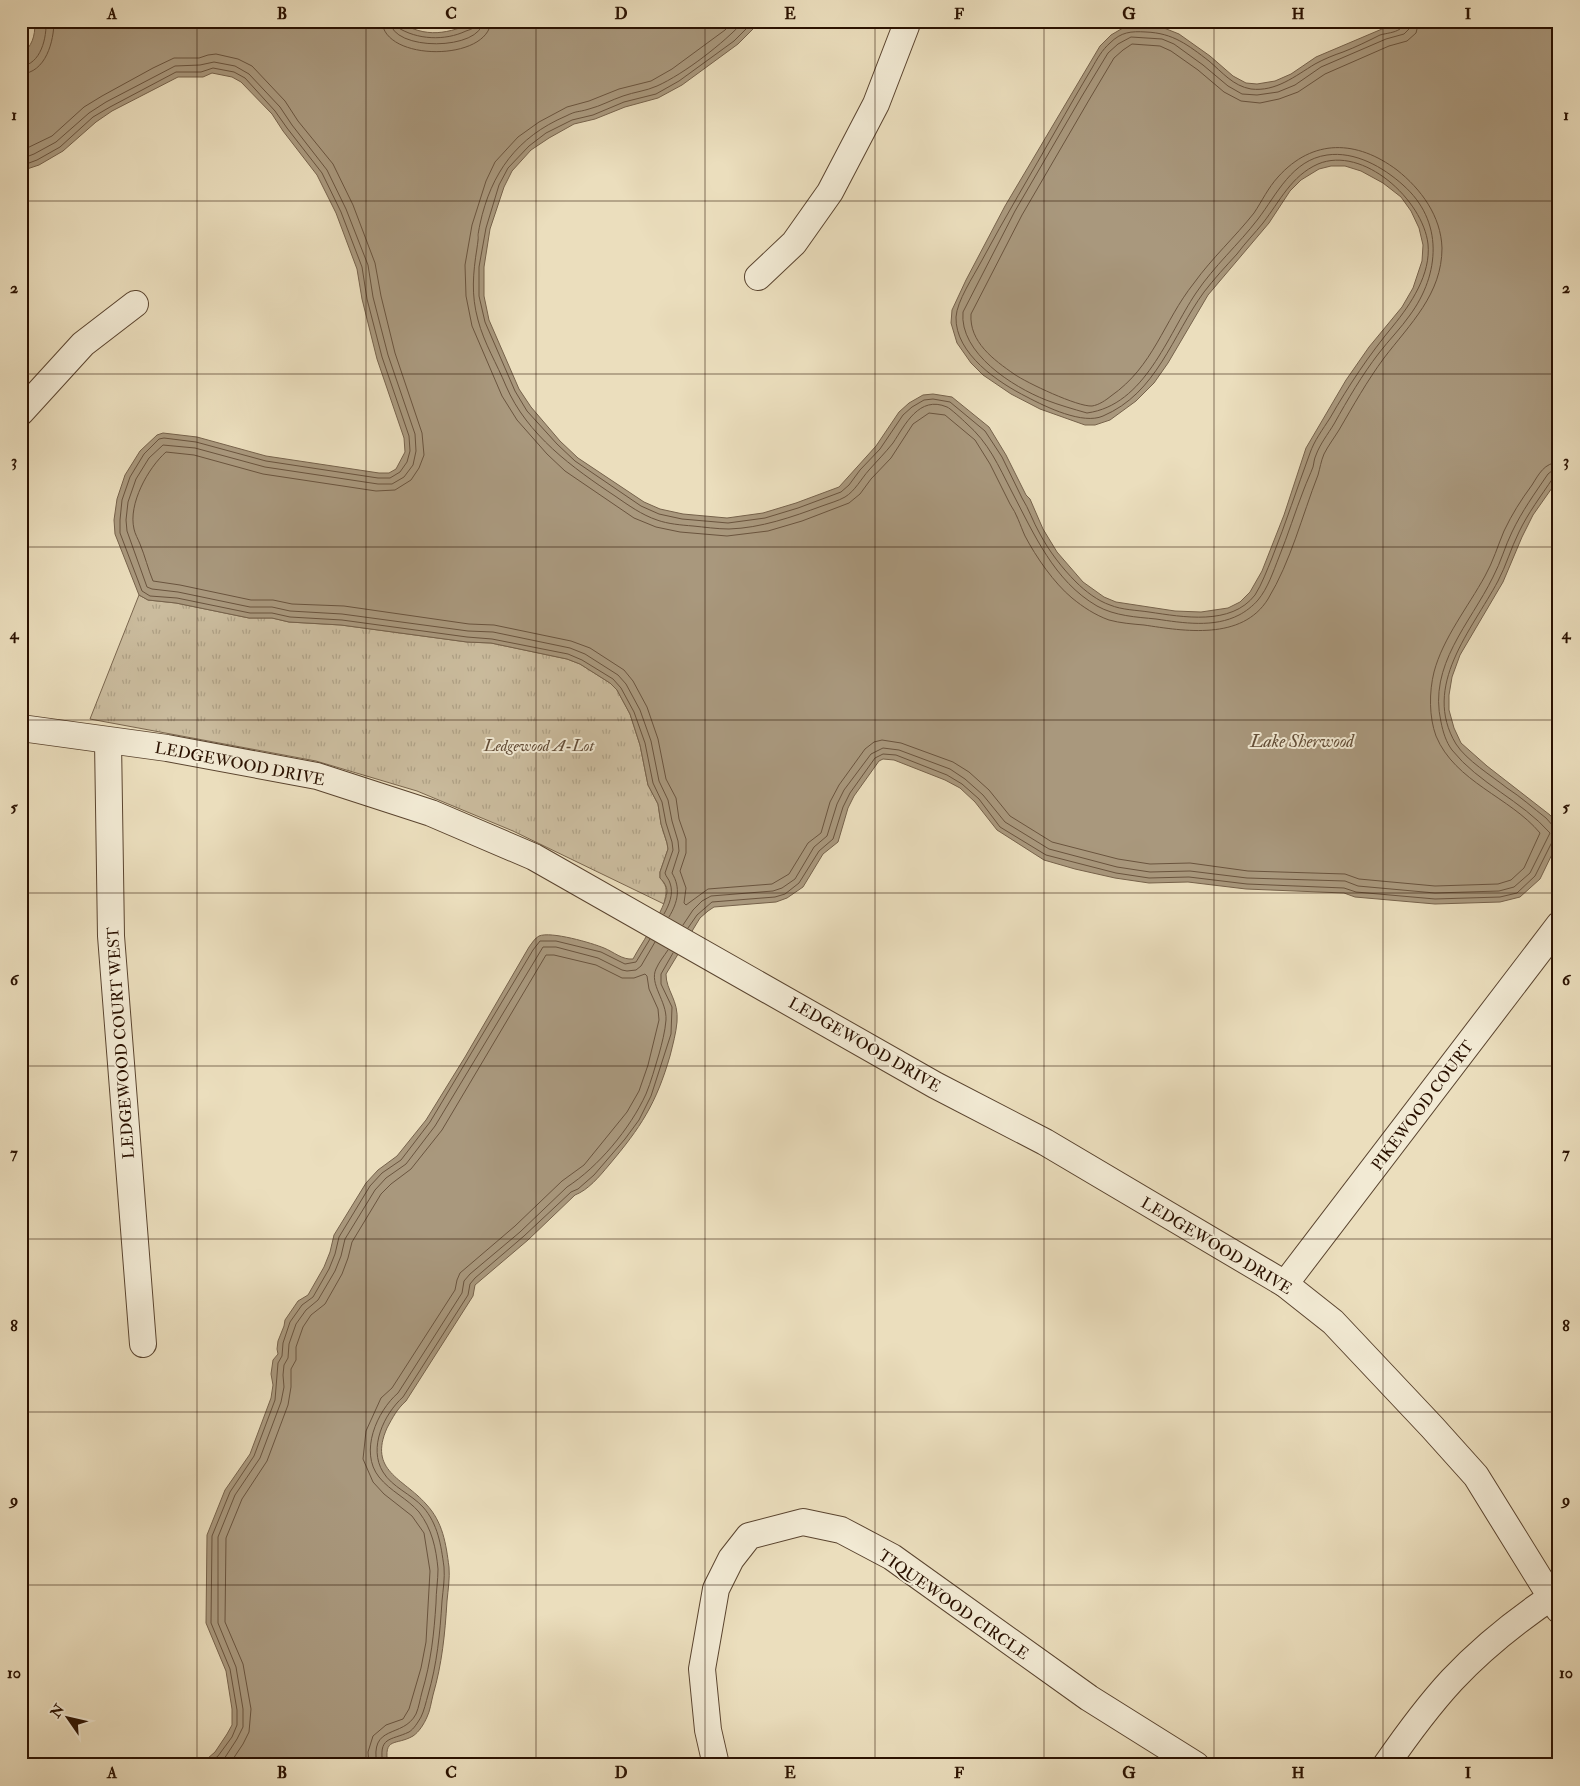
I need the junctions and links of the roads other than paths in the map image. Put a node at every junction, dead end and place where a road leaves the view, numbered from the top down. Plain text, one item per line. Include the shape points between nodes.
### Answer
1 (907, 21) edge
2 (758, 277) dead end
3 (136, 304) dead end
4 (21, 412) edge
5 (21, 728) edge
6 (108, 741) junction
7 (1559, 925) edge
8 (1284, 1284) junction
9 (143, 1344) dead end
10 (1556, 1600) edge
11 (716, 1765) edge
12 (1196, 1765) edge
13 (1386, 1765) edge

1 - 2 street via 876,104 830,192 794,243
3 - 4 street via 83,344
5 - 6 street, LEDGEWOOD DRIVE
6 - 8 street, LEDGEWOOD DRIVE via 167,748 317,776 431,813 534,857 936,1085 1045,1142
6 - 9 street, LEDGEWOOD COURT WEST via 111,936
7 - 8 street, PIKEWOOD COURT
8 - 10 street, LEDGEWOOD DRIVE via 1334,1322 1476,1476
10 - 13 street via 1475,1658 1452,1681
11 - 12 street, TIQUEWOOD CIRCLE via 708,1730 702,1669 716,1589 731,1560 749,1536 803,1522 840,1530 892,1557 1089,1698

